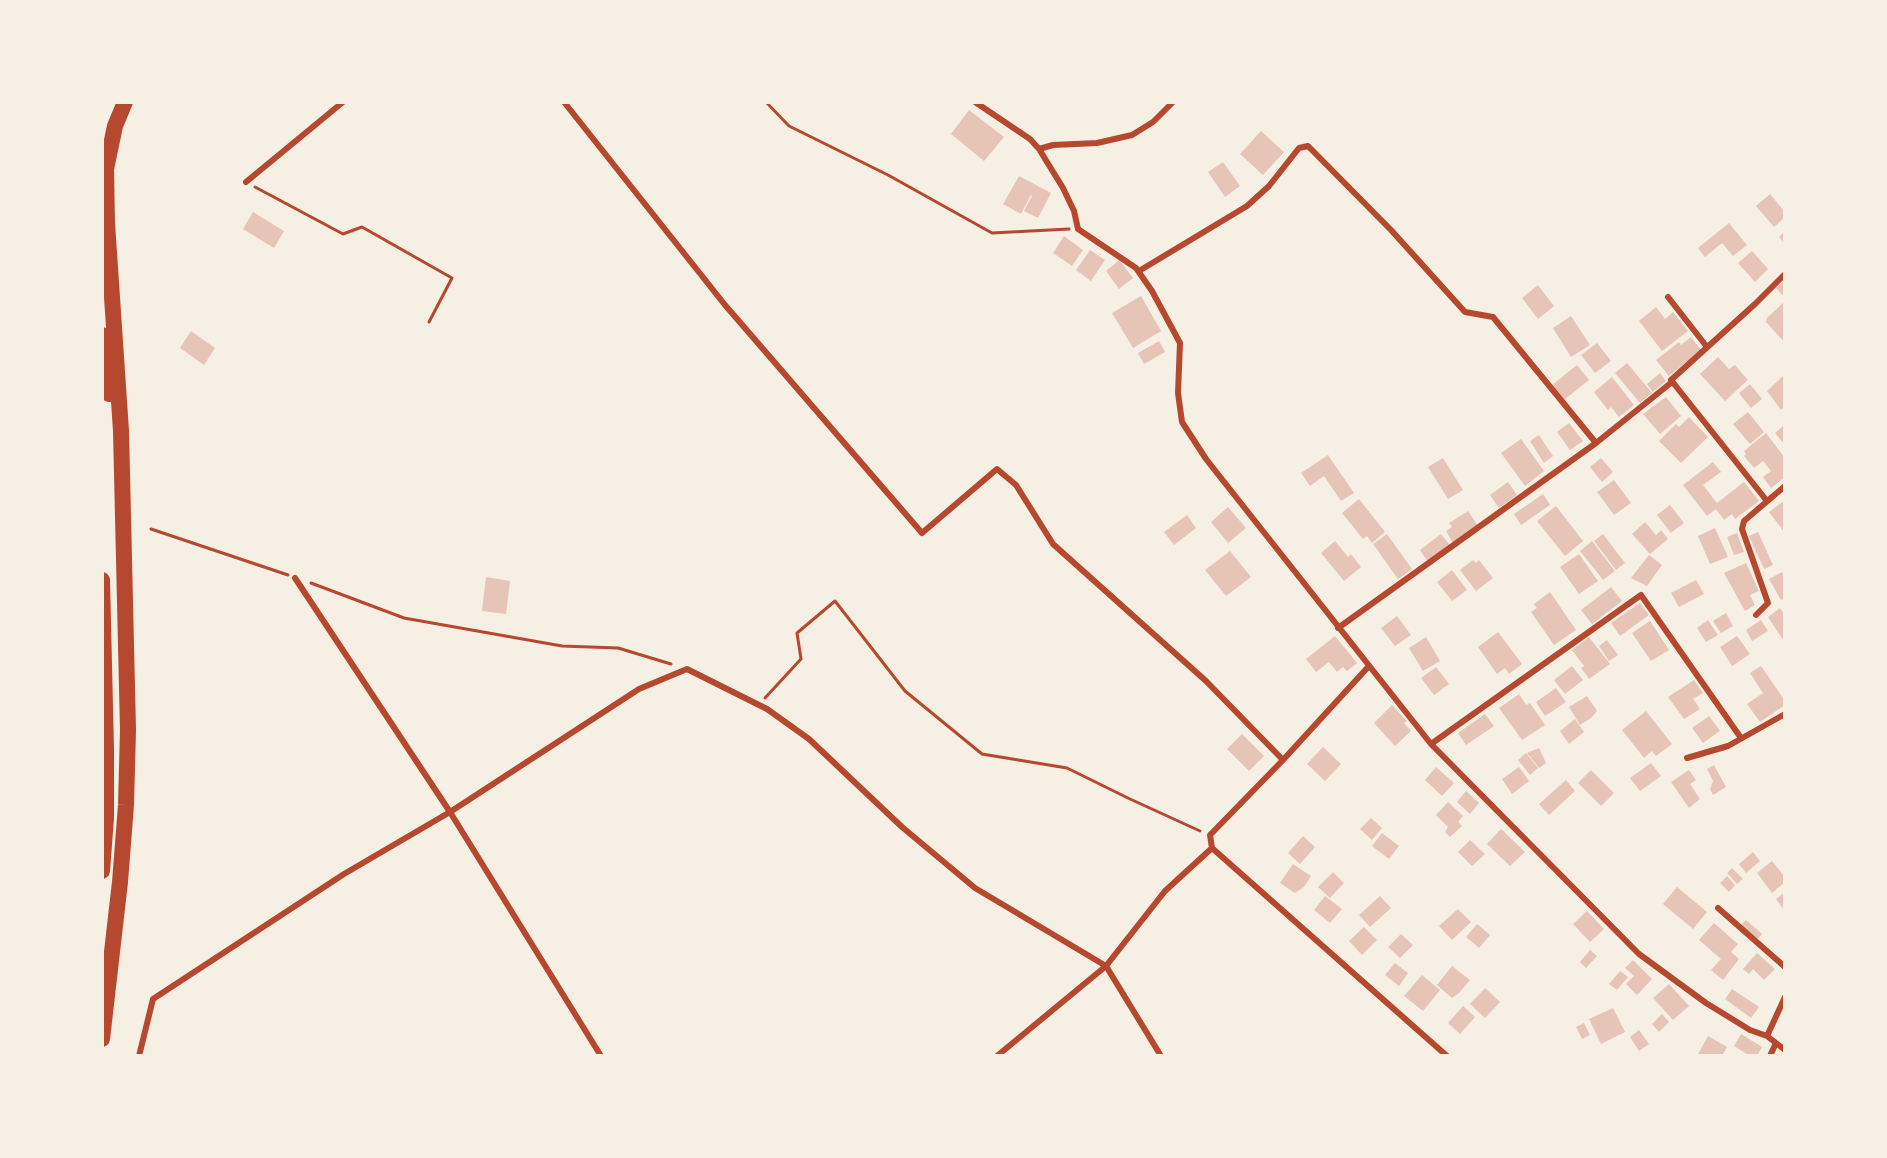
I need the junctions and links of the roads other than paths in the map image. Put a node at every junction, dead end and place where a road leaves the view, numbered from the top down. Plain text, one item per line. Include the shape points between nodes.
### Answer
1 (125, 102) edge
2 (344, 102) edge
3 (564, 102) edge
4 (975, 102) edge
5 (1173, 102) edge
6 (1039, 149) junction
7 (246, 182) road end
8 (1139, 271) junction
9 (1785, 274) edge
10 (1668, 297) dead end
11 (102, 335) edge
12 (1707, 347) junction
13 (1672, 382) junction
14 (1596, 443) junction
15 (1785, 486) edge
16 (1767, 501) junction
17 (124, 547) junction
18 (295, 578) road end
19 (102, 580) edge
20 (1756, 615) dead end
21 (1338, 628) junction
22 (103, 633) edge
23 (1369, 666) junction
24 (1785, 714) edge
25 (1741, 738) junction
26 (1431, 744) junction
27 (1687, 758) dead end
28 (1283, 760) junction
29 (450, 812) junction
30 (1212, 848) junction
31 (102, 871) edge
32 (1718, 908) dead end
33 (1106, 966) junction
34 (1785, 967) edge
35 (1785, 997) edge
36 (1767, 1036) junction
37 (102, 1039) edge
38 (1776, 1043) junction
39 (1785, 1050) edge
40 (139, 1056) edge
41 (601, 1056) edge
42 (997, 1056) edge
43 (1161, 1056) edge
44 (1447, 1056) edge
45 (1770, 1056) edge

1 - 17 highway via 115,126 106,169
2 - 7 street
3 - 28 street via 725,305 922,533 997,469 1016,485 1053,544 1206,681
4 - 6 street
5 - 6 street via 1153,122 1132,135
6 - 8 street via 1063,188 1078,228
8 - 14 street via 1247,206 1269,186 1299,148 1308,146 1465,312 1493,317
8 - 21 street via 1180,343 1178,393 1182,422 1206,459
9 - 12 street
10 - 12 street
11 - 17 highway
12 - 13 street
13 - 14 street
13 - 16 street
14 - 21 street
15 - 16 street
16 - 20 street via 1744,521 1742,529 1768,603
17 - 37 highway via 126,805
18 - 29 street
19 - 22 highway
21 - 23 street
22 - 31 highway via 106,818
23 - 26 street
23 - 28 street
24 - 25 street
25 - 26 street via 1641,595
25 - 27 street
26 - 36 street via 1640,954 1706,1004
28 - 30 street via 1210,835
29 - 33 street via 639,689 687,669 767,709 809,739 902,827 975,888
29 - 40 street via 344,874 153,999
29 - 41 street
30 - 33 street via 1166,891
30 - 44 street
32 - 34 street
33 - 42 street
33 - 43 street
35 - 36 street
36 - 38 street
38 - 39 street
38 - 45 street

